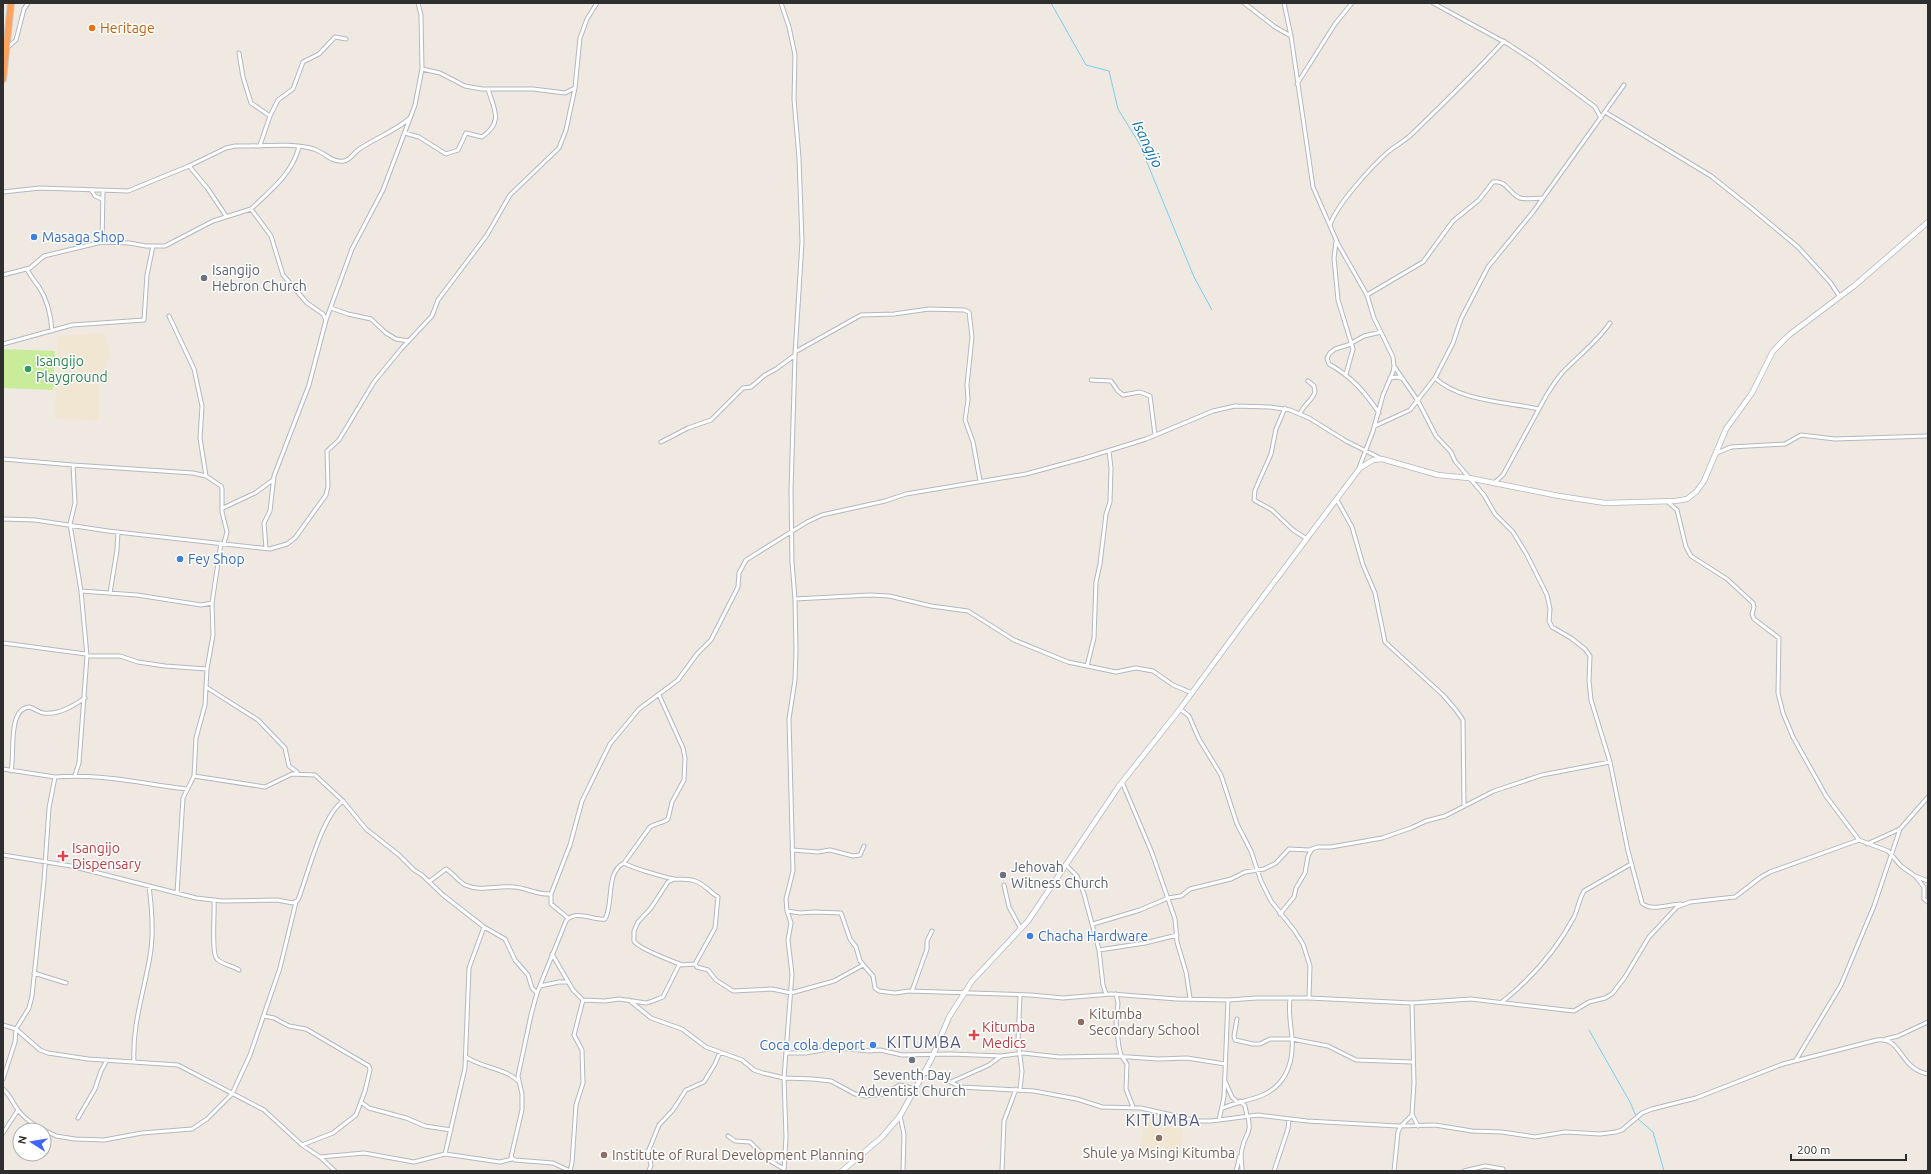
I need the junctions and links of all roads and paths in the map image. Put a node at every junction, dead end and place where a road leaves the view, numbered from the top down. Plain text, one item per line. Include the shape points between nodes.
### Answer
1 (11, 3) edge
2 (28, 3) edge
3 (418, 3) edge
4 (597, 3) edge
5 (780, 3) edge
6 (1244, 3) edge
7 (1284, 3) edge
8 (1352, 3) edge
9 (1433, 3) edge
10 (1291, 36) junction
11 (346, 39) dead end
12 (1504, 41) junction
13 (6, 49) junction
14 (239, 53) dead end
15 (422, 69) junction
16 (3, 79) edge
17 (1297, 84) junction
18 (1624, 85) dead end
19 (575, 88) junction
20 (488, 89) junction
21 (1605, 112) junction
22 (270, 116) junction
23 (410, 118) junction
24 (1601, 118) junction
25 (405, 133) junction
26 (260, 145) junction
27 (299, 147) junction
28 (189, 166) junction
29 (92, 191) junction
30 (103, 191) junction
31 (3, 192) edge
32 (1543, 198) junction
33 (102, 199) junction
34 (252, 209) junction
35 (226, 216) junction
36 (1928, 222) edge
37 (1330, 225) junction
38 (1336, 240) junction
39 (102, 242) junction
40 (153, 246) junction
41 (27, 269) junction
42 (3, 275) edge
43 (1367, 295) junction
44 (1840, 297) junction
45 (331, 308) junction
46 (169, 316) dead end
47 (326, 320) junction
48 (1610, 324) dead end
49 (52, 331) junction
50 (1381, 332) junction
51 (409, 341) junction
52 (1352, 343) junction
53 (3, 344) edge
54 (795, 354) junction
55 (1394, 366) junction
56 (1346, 374) junction
57 (1390, 378) junction
58 (1403, 378) junction
59 (1436, 378) junction
60 (1091, 380) dead end
61 (1308, 381) dead end
62 (1418, 401) junction
63 (1285, 408) junction
64 (1539, 409) junction
65 (1379, 413) junction
66 (1300, 414) junction
67 (1375, 426) junction
68 (1155, 435) junction
69 (1928, 436) edge
70 (661, 442) dead end
71 (1367, 450) junction
72 (1109, 451) junction
73 (1716, 453) junction
74 (1382, 458) junction
75 (3, 459) edge
76 (74, 465) junction
77 (1358, 471) junction
78 (206, 476) junction
79 (1469, 478) junction
80 (273, 480) junction
81 (980, 481) junction
82 (1492, 484) junction
83 (1337, 500) junction
84 (1668, 502) junction
85 (223, 508) junction
86 (3, 518) edge
87 (70, 524) junction
88 (118, 532) junction
89 (791, 532) junction
90 (1307, 539) junction
91 (223, 543) junction
92 (266, 548) junction
93 (81, 591) junction
94 (110, 593) junction
95 (795, 599) junction
96 (212, 603) junction
97 (3, 643) edge
98 (86, 655) junction
99 (1087, 666) junction
100 (207, 669) junction
101 (206, 687) junction
102 (1192, 693) junction
103 (659, 695) junction
104 (85, 698) junction
105 (1180, 709) junction
106 (1610, 762) junction
107 (3, 769) edge
108 (78, 770) junction
109 (11, 771) junction
110 (298, 773) junction
111 (75, 775) junction
112 (80, 776) junction
113 (194, 776) junction
114 (55, 777) junction
115 (1122, 782) junction
116 (187, 789) junction
117 (1928, 797) edge
118 (343, 802) junction
119 (1464, 806) junction
120 (1900, 829) junction
121 (1859, 840) junction
122 (1867, 844) junction
123 (864, 846) dead end
124 (1312, 849) junction
125 (792, 850) junction
126 (1891, 853) junction
127 (3, 855) edge
128 (45, 861) junction
129 (624, 863) junction
130 (1632, 864) junction
131 (1066, 865) junction
132 (1258, 871) junction
133 (1915, 876) junction
134 (674, 879) junction
135 (430, 881) junction
136 (1928, 882) edge
137 (1004, 885) dead end
138 (149, 886) junction
139 (177, 893) junction
140 (550, 894) junction
141 (1168, 898) junction
142 (214, 900) junction
143 (296, 902) junction
144 (1928, 902) edge
145 (1683, 904) junction
146 (787, 911) junction
147 (1280, 914) junction
148 (568, 918) junction
149 (1093, 924) junction
150 (484, 927) junction
151 (1021, 929) junction
152 (932, 931) dead end
153 (1177, 935) junction
154 (1099, 950) junction
155 (552, 954) junction
156 (695, 964) junction
157 (682, 965) junction
158 (863, 965) junction
159 (240, 970) dead end
160 (34, 973) junction
161 (568, 982) junction
162 (66, 983) dead end
163 (540, 986) junction
164 (912, 991) junction
165 (537, 993) junction
166 (791, 994) junction
167 (965, 994) junction
168 (1106, 994) junction
169 (1116, 994) junction
170 (1018, 996) junction
171 (1190, 998) junction
172 (1309, 998) junction
173 (1290, 999) junction
174 (583, 1000) junction
175 (629, 1000) junction
176 (1228, 1000) junction
177 (1502, 1002) junction
178 (1412, 1003) junction
179 (264, 1016) junction
180 (1237, 1019) dead end
181 (1928, 1022) edge
182 (3, 1025) edge
183 (16, 1029) junction
184 (1292, 1039) junction
185 (1886, 1039) junction
186 (720, 1052) junction
187 (786, 1053) junction
188 (1018, 1053) junction
189 (934, 1055) junction
190 (1001, 1056) junction
191 (466, 1057) junction
192 (1124, 1058) junction
193 (107, 1060) junction
194 (1796, 1060) junction
195 (134, 1062) junction
196 (1412, 1062) junction
197 (1225, 1064) junction
198 (925, 1073) junction
199 (1928, 1074) edge
200 (784, 1078) junction
201 (1224, 1078) junction
202 (3, 1079) edge
203 (519, 1081) junction
204 (951, 1082) junction
205 (3, 1089) edge
206 (916, 1089) junction
207 (1016, 1089) junction
208 (1020, 1089) junction
209 (232, 1094) junction
210 (1239, 1101) junction
211 (361, 1102) junction
212 (1132, 1107) junction
213 (1223, 1108) junction
214 (18, 1110) junction
215 (1412, 1114) junction
216 (900, 1116) junction
217 (1247, 1116) junction
218 (78, 1118) dead end
219 (1289, 1119) junction
220 (1219, 1120) junction
221 (30, 1122) edge
222 (1401, 1126) junction
223 (1418, 1126) junction
224 (451, 1130) junction
225 (3, 1133) edge
226 (52, 1134) edge
227 (728, 1136) dead end
228 (302, 1145) junction
229 (1241, 1152) junction
230 (445, 1154) junction
231 (320, 1157) junction
232 (512, 1159) junction
233 (1503, 1169) dead end
234 (784, 1170) edge
235 (335, 1171) edge
236 (570, 1171) edge
237 (649, 1171) edge
238 (842, 1171) edge
239 (903, 1171) edge
240 (1002, 1171) edge
241 (1236, 1171) edge
242 (1242, 1171) edge
243 (1274, 1171) edge
244 (1394, 1171) edge
245 (1464, 1171) edge

1 - 13 highway
2 - 13 street via 16,40
3 - 15 street via 421,15
4 - 19 street via 587,19 580,38
5 - 54 street via 790,27 795,55 794,99 802,242
6 - 10 street
7 - 10 street
8 - 17 street
9 - 12 street
10 - 17 street
11 - 22 street via 335,37 320,54 303,62 293,89 278,100
12 - 24 street via 1595,107
12 - 37 street via 1412,134 1386,154 1364,177 1336,212
13 - 16 highway
14 - 22 street via 251,103
15 - 20 street via 465,86
15 - 23 street
17 - 37 street via 1313,187
18 - 21 street
19 - 20 street via 565,93 527,89
19 - 51 street via 566,130 559,148 510,195 487,235 438,300 432,316
20 - 25 street via 497,118 495,124 482,137 465,133 458,150 445,153 419,137
21 - 24 street
21 - 44 street via 1711,176 1798,247
22 - 26 street
23 - 25 street
23 - 27 street via 394,131 357,151 348,160 331,160 315,149
24 - 32 street
25 - 45 street via 382,192 352,249
26 - 27 street
26 - 28 street via 226,148
27 - 34 street via 289,171
28 - 30 street via 133,190
28 - 35 street
29 - 30 street
29 - 31 street via 40,188
29 - 33 street via 95,196
30 - 33 street
32 - 43 street via 1517,197 1501,182 1493,182 1479,200 1453,221 1423,262
32 - 59 street via 1488,267 1461,319
33 - 39 street
34 - 35 street
34 - 47 street via 271,236 283,275
35 - 40 street via 165,246
36 - 44 street
37 - 38 street
38 - 43 street
38 - 52 street via 1334,258 1337,291 1345,327
39 - 40 street
39 - 41 street via 44,256
40 - 49 street via 147,275 144,320 81,324
41 - 42 street
41 - 49 street via 47,304
43 - 50 street
44 - 73 street via 1773,351 1752,393 1726,429
45 - 47 street
45 - 51 street via 371,319 396,339
46 - 78 street via 194,369 202,406 200,438
47 - 80 street via 309,385
48 - 64 street via 1562,373
49 - 53 street
50 - 52 street via 1364,336
50 - 55 street via 1393,357
51 - 92 street via 374,382 339,440 327,451 326,495 295,538 282,546
52 - 56 street via 1351,359
52 - 56 street via 1332,351 1327,358 1329,364
54 - 70 street via 751,386 743,388 711,420
54 - 81 street via 861,315 929,309 969,312 972,338 965,420 973,442
54 - 89 street
55 - 57 street
55 - 58 street
56 - 65 street
57 - 58 street
57 - 65 street
58 - 62 street
59 - 62 street
59 - 64 street via 1447,388 1468,395
60 - 68 street via 1111,381 1123,395 1140,392 1150,396
61 - 66 street via 1314,386 1315,392
62 - 67 street via 1408,411
62 - 79 street via 1436,436 1449,449
63 - 66 street
63 - 68 street via 1228,407
63 - 90 street via 1276,429 1271,454 1255,490 1254,500 1275,512 1293,530
64 - 82 street via 1503,475
65 - 67 street
66 - 71 street via 1346,441
67 - 71 street
68 - 72 street
69 - 73 street via 1835,439 1801,435 1785,444 1731,447
71 - 74 street
71 - 77 street
72 - 81 street via 1026,474
72 - 99 street via 1110,502 1096,582 1094,638
73 - 84 street via 1704,481 1696,492 1684,500
74 - 77 street via 1373,460
74 - 79 street via 1438,474
75 - 76 street
76 - 78 street
76 - 87 street via 75,503
77 - 83 street
78 - 85 street via 221,486
79 - 82 street
79 - 106 street via 1495,514 1512,532 1533,564 1547,595 1549,621 1552,627 1576,642 1590,656 1589,692
80 - 85 street via 255,493
80 - 92 street via 270,511 264,523
81 - 89 street via 906,494 822,515
82 - 84 street via 1605,502
83 - 90 street
83 - 119 street via 1352,527 1362,565 1375,593 1385,642 1443,695 1463,720
84 - 121 street via 1677,510 1690,556 1737,588 1753,603 1754,619 1779,638 1778,693 1783,714 1826,796
85 - 91 street via 227,532
86 - 87 street
87 - 88 street
87 - 93 street
88 - 91 street
88 - 94 street
89 - 95 street
89 - 103 street via 746,560 739,573 738,587 714,635 678,680
90 - 102 street
91 - 92 street
91 - 96 street
93 - 94 street
93 - 98 street
94 - 96 street via 201,605
95 - 99 street via 889,596 968,611 1019,642 1068,662
95 - 125 street via 795,680 789,719
96 - 100 street via 213,635
97 - 98 street
98 - 100 street via 114,655 152,664
98 - 104 street
99 - 102 street via 1116,672 1136,668 1153,671 1173,685
100 - 101 street
101 - 110 street via 258,720 285,748 289,766
101 - 113 street via 205,705 196,738
102 - 105 street
103 - 129 street via 685,753 684,780 672,802 668,819 650,827
103 - 140 street via 639,709 610,744 588,787 570,845
104 - 108 street
104 - 109 street via 57,712 45,713 29,707 22,709 14,723 14,756
105 - 115 street
105 - 132 street via 1189,716 1220,775 1237,824
106 - 119 street via 1542,775 1486,794
106 - 130 street
107 - 109 street
108 - 111 street
108 - 112 street
109 - 114 street
110 - 113 street via 285,776 265,787
110 - 118 street via 315,775
111 - 112 street
111 - 114 street
112 - 116 street
113 - 116 street
114 - 128 street via 49,808
115 - 131 street
115 - 141 street
116 - 139 street via 183,798
117 - 120 street
118 - 135 street via 366,829
118 - 143 street via 330,815
119 - 124 street via 1445,816 1382,838 1344,846
120 - 122 street
120 - 126 street
121 - 122 street
121 - 145 street via 1761,876 1735,897
122 - 126 street
123 - 125 street via 860,854 853,856 830,850
124 - 132 street via 1289,849 1276,863
124 - 147 street via 1294,897
125 - 146 street via 793,875 786,894
126 - 133 street via 1898,863
126 - 194 street via 1874,906 1841,985
127 - 128 street
128 - 138 street
128 - 160 street
129 - 134 street via 651,874
129 - 148 street via 617,869 613,880 605,919 588,916
130 - 145 street via 1644,905 1654,907
130 - 177 street via 1584,891 1574,916 1549,956 1529,979
131 - 149 street via 1080,882
131 - 151 street
132 - 141 street via 1244,872 1231,879 1193,888 1181,896
132 - 147 street
133 - 136 street
133 - 144 street via 1924,887 1924,899
134 - 156 street via 698,881 719,900 714,932
134 - 157 street via 668,882 638,922 634,931 634,941 641,949 657,953
135 - 140 street via 446,869 461,883 472,887 516,887 536,894
135 - 150 street via 443,895
137 - 151 street via 1009,907
138 - 139 street
138 - 195 street via 152,930 150,956 133,1040
139 - 142 street
140 - 148 street via 551,904
141 - 149 street via 1140,910
141 - 153 street via 1175,918
142 - 143 street
142 - 159 street via 215,957 220,962
143 - 179 street via 280,968
145 - 177 street via 1649,937 1625,977 1608,996 1589,1002 1574,1011
146 - 158 street via 841,913
146 - 166 street via 791,923 788,940 792,974
147 - 172 street via 1298,936 1309,962
148 - 155 street
149 - 154 street
150 - 165 street via 505,938
150 - 191 street via 468,968
151 - 167 street via 977,976
152 - 164 street
153 - 154 street
153 - 171 street
154 - 168 street
155 - 161 street
155 - 163 street
156 - 157 street
156 - 166 street via 708,970 716,980 733,991 772,989
157 - 175 street via 675,970 662,997 646,1003
158 - 164 street via 873,976 877,990 896,993
158 - 166 street via 834,981
160 - 162 street
160 - 183 street via 31,1003
161 - 163 street
161 - 174 street
163 - 165 street
164 - 167 street
165 - 203 street
166 - 187 street
167 - 170 street
167 - 189 street via 949,1017
168 - 169 street
168 - 170 street via 1068,998
169 - 171 street
169 - 192 street via 1119,1047
170 - 188 street
171 - 176 street
172 - 173 street
172 - 178 street
173 - 176 street
173 - 184 street via 1288,1015
174 - 175 street
174 - 236 street via 574,1035 582,1050 583,1083 576,1105
175 - 186 street via 650,1018 682,1028 706,1047
176 - 197 street
177 - 178 street via 1458,999
178 - 196 street
179 - 209 street
179 - 211 street via 306,1029 369,1066 369,1078
180 - 184 street via 1234,1036 1238,1041 1260,1044 1270,1039
181 - 185 street
182 - 183 street
183 - 193 street via 48,1053
183 - 202 street via 16,1042
184 - 196 street via 1328,1046 1356,1060
184 - 210 street via 1289,1067 1284,1078 1263,1095
185 - 194 street
185 - 199 street via 1895,1045 1910,1066 1918,1072
186 - 200 street via 747,1063 754,1070
186 - 237 street via 704,1082 686,1090 659,1126 648,1152 651,1165
187 - 189 street via 851,1048 902,1055
187 - 200 street
188 - 190 street
188 - 192 street via 1059,1057
188 - 208 street via 1022,1071
189 - 190 street
189 - 198 street
190 - 204 street via 989,1065
191 - 203 street via 479,1065 512,1075
191 - 224 street
192 - 197 street via 1187,1058
192 - 212 street via 1128,1067 1126,1089
193 - 195 street
193 - 218 street via 95,1089
194 - 223 street via 1696,1098 1642,1113 1616,1132 1565,1132 1535,1137 1472,1131 1435,1124
195 - 209 street via 178,1064
196 - 215 street
197 - 201 street
198 - 204 street
198 - 206 street
200 - 206 street via 831,1081 855,1094 869,1096 884,1094 900,1085
200 - 234 street
201 - 210 street via 1229,1091
201 - 213 street
203 - 232 street via 522,1110 510,1155
204 - 207 street via 961,1087
205 - 214 street
206 - 216 street
207 - 208 street
207 - 240 street via 1004,1121
208 - 212 street via 1058,1095 1108,1108
209 - 226 street via 207,1119 192,1129 96,1140
209 - 228 street via 264,1110
210 - 213 street
210 - 217 street via 1245,1106
211 - 224 street via 369,1108 425,1126
211 - 228 street via 356,1115 340,1128
212 - 220 street via 1192,1120
213 - 220 street
214 - 221 street
214 - 225 street
215 - 222 street
215 - 223 street
216 - 238 street via 882,1137
216 - 239 street via 904,1134
217 - 219 street
217 - 220 street
217 - 229 street via 1249,1131
219 - 222 street
219 - 243 street
222 - 223 street
222 - 244 street via 1396,1143
224 - 230 street
227 - 234 street via 735,1141 750,1142 767,1159
228 - 231 street
229 - 241 street
229 - 242 street
230 - 231 street via 414,1162 364,1153
230 - 232 street via 500,1162
231 - 235 street
232 - 236 street via 553,1164
233 - 245 street via 1485,1166

